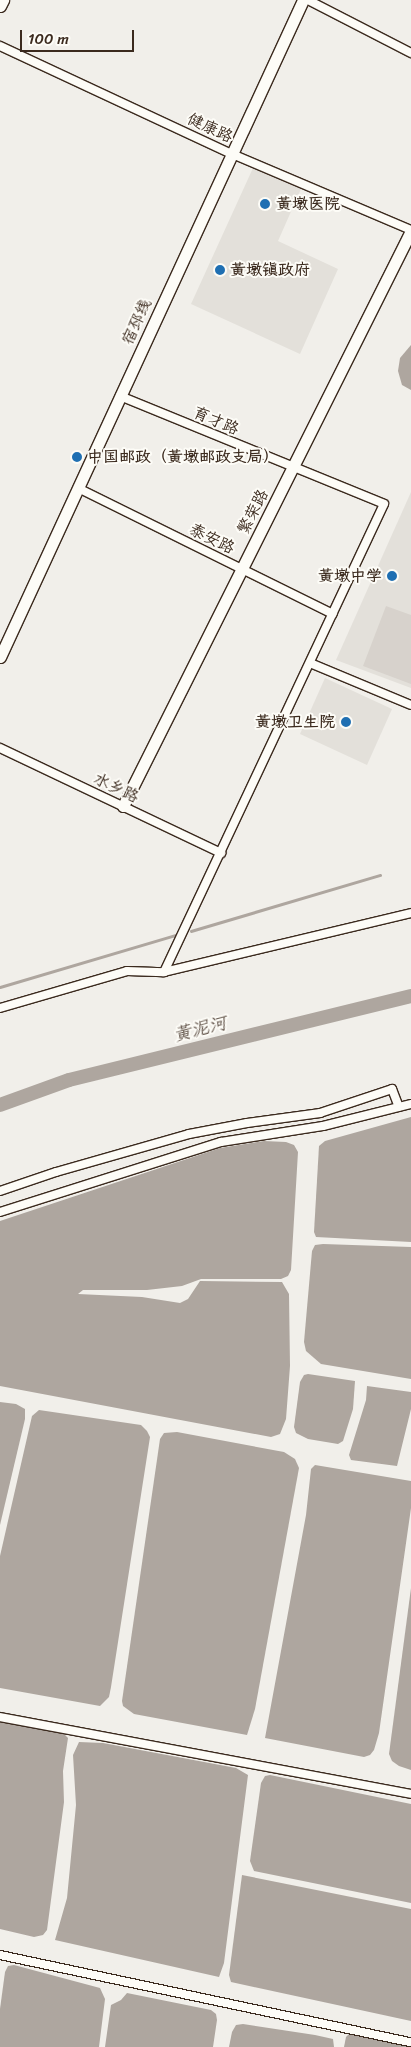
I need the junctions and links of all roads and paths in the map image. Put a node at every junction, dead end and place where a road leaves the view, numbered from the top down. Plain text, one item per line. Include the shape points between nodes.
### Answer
1 (3, 0) edge
2 (303, 0) edge
3 (308, 0) edge
4 (0, 6) edge
5 (0, 46) edge
6 (411, 52) edge
7 (232, 154) junction
8 (411, 230) edge
9 (120, 396) junction
10 (293, 468) junction
11 (78, 488) junction
12 (242, 569) junction
13 (333, 614) junction
14 (0, 657) edge
15 (310, 663) junction
16 (411, 705) edge
17 (0, 748) edge
18 (123, 806) junction
19 (220, 852) junction
20 (411, 913) edge
21 (164, 972) junction
22 (0, 1008) edge
23 (411, 1104) edge
24 (399, 1107) junction
25 (320, 1113) junction
26 (323, 1126) junction
27 (0, 1191) edge
28 (0, 1212) edge
29 (0, 1717) edge
30 (411, 1794) edge
31 (0, 1955) edge
32 (411, 2042) edge

1 - 4 street
2 - 7 street, 宿邳线
3 - 6 street
5 - 7 street, 健康路
7 - 8 street, 健康路
7 - 9 street, 宿邳线
8 - 10 street, 繁荣路
9 - 10 street, 育才路
9 - 11 street, 宿邳线
10 - 12 street, 繁荣路
10 - 13 street, 育才路 via 384,504
11 - 12 street, 泰安路
11 - 14 street, 宿邳线
12 - 13 street, 泰安路
12 - 18 street, 繁荣路
13 - 15 street
15 - 16 street
15 - 19 street
17 - 18 street, 水乡路
18 - 19 street, 水乡路
19 - 21 street
20 - 21 street
21 - 22 street via 127,971
23 - 24 street
24 - 25 street via 392,1089
24 - 26 street
25 - 26 street
25 - 27 street via 189,1134
26 - 28 street via 222,1142
29 - 30 street
31 - 32 street

